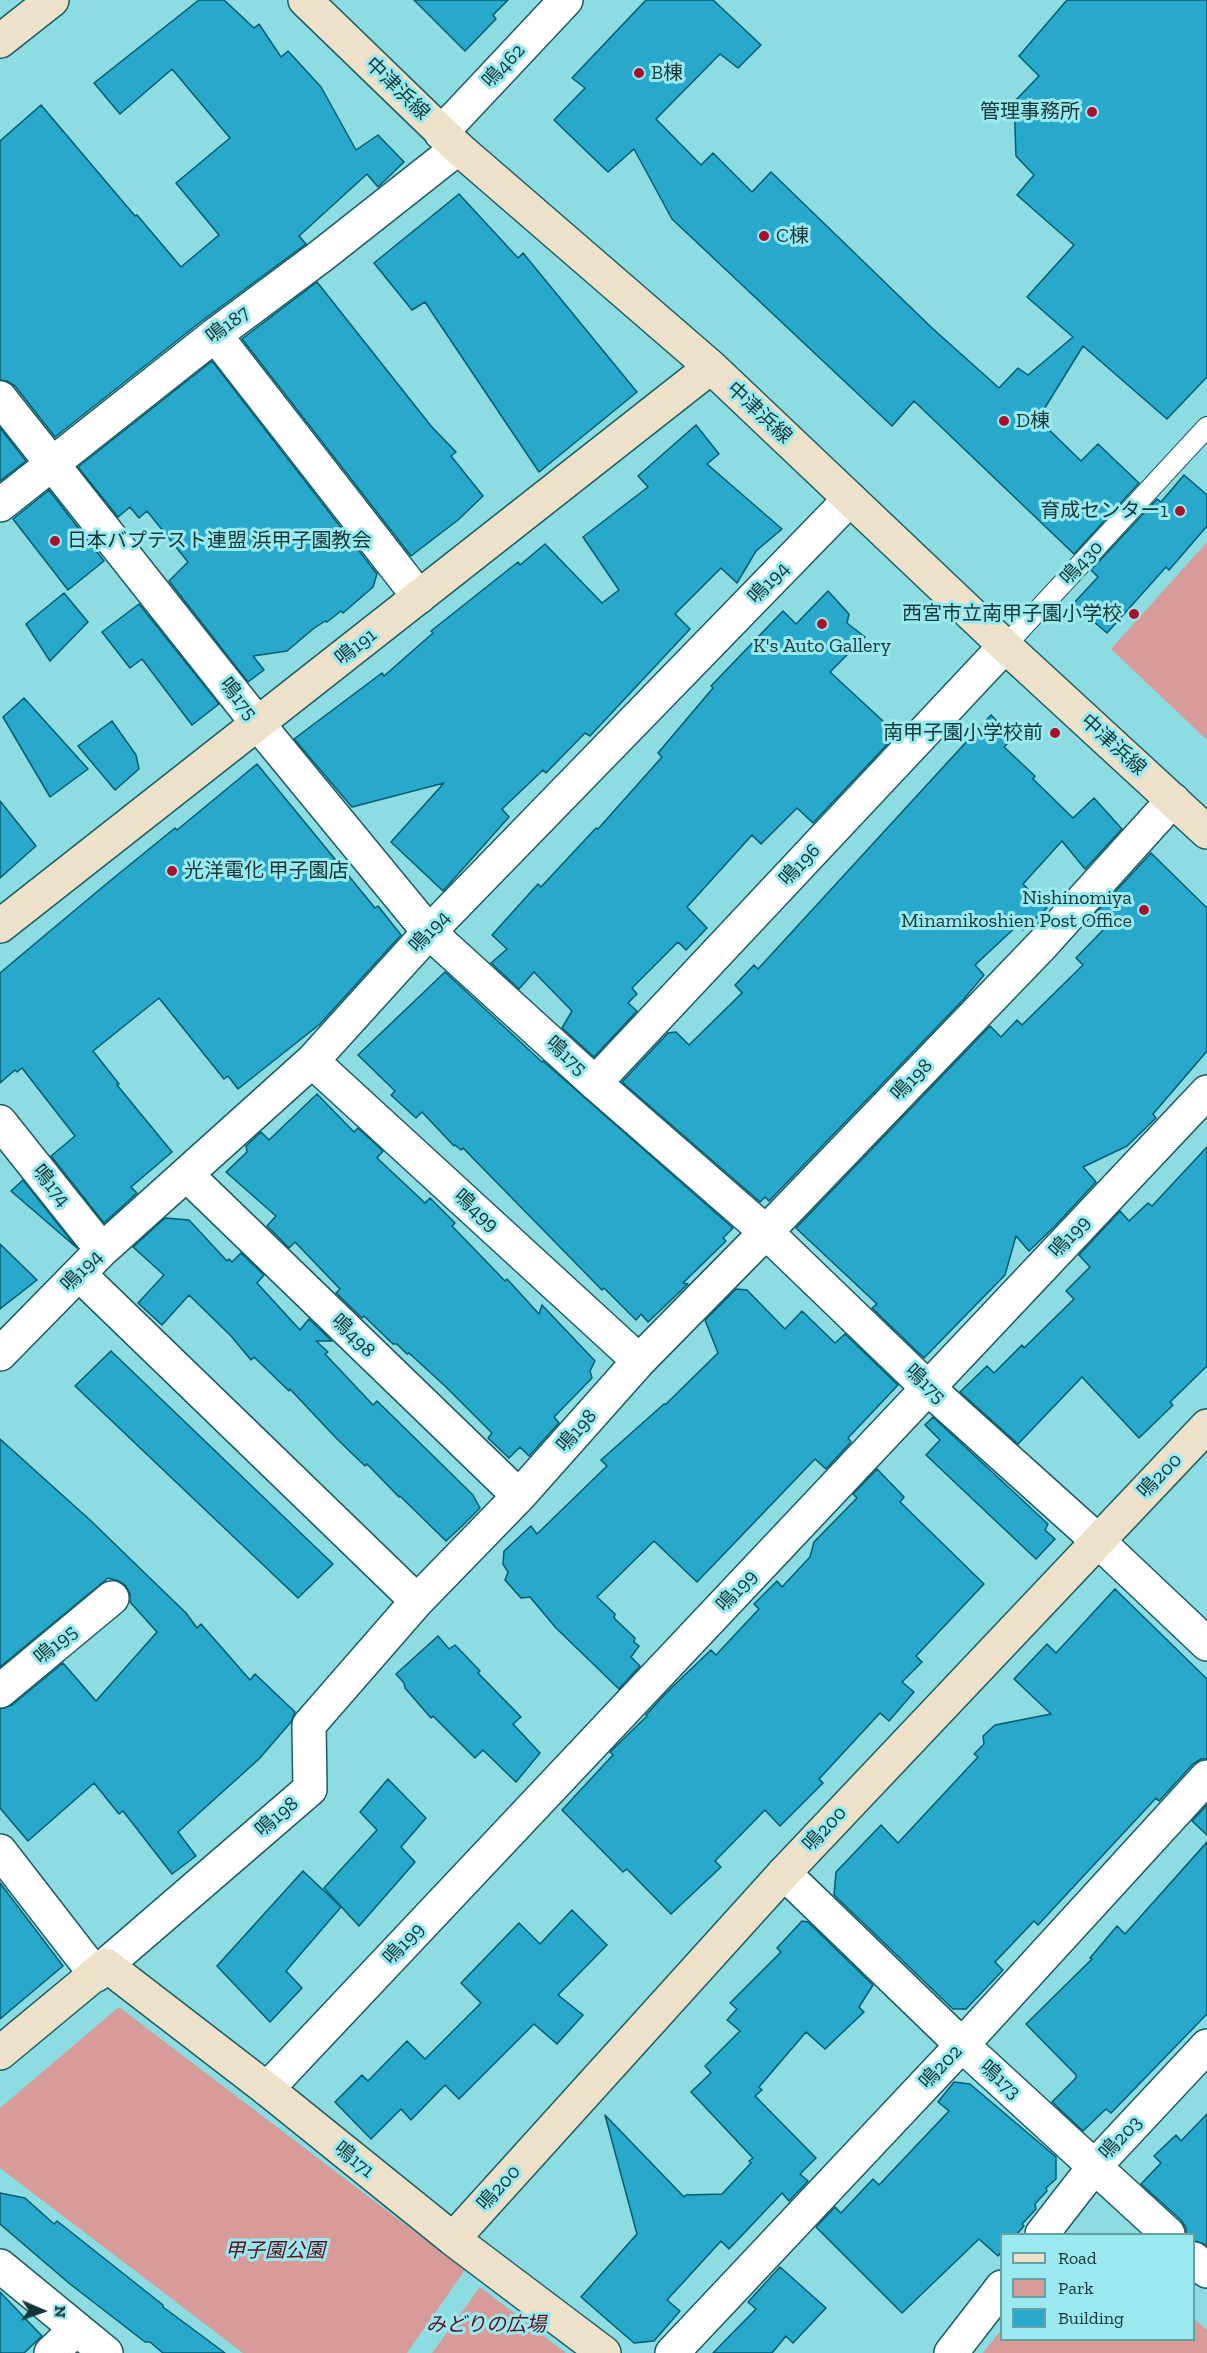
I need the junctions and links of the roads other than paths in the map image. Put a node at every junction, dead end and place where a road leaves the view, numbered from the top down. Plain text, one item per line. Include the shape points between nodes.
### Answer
1 (52, 0) edge
2 (305, 0) edge
3 (566, 0) edge
4 (0, 41) edge
5 (450, 140) junction
6 (215, 335) junction
7 (711, 367) junction
8 (0, 398) edge
9 (1207, 427) edge
10 (53, 463) junction
11 (850, 499) junction
12 (0, 505) edge
13 (419, 597) junction
14 (1005, 646) junction
15 (258, 724) junction
16 (1173, 800) junction
17 (1207, 832) edge
18 (0, 926) edge
19 (429, 932) junction
20 (312, 1061) junction
21 (595, 1083) junction
22 (1207, 1092) edge
23 (0, 1122) edge
24 (187, 1175) junction
25 (766, 1232) junction
26 (102, 1250) junction
27 (79, 1274) junction
28 (0, 1354) edge
29 (639, 1360) junction
30 (928, 1388) junction
31 (1207, 1426) edge
32 (519, 1496) junction
33 (1098, 1541) junction
34 (112, 1598) dead end
35 (417, 1601) junction
36 (1207, 1644) edge
37 (0, 1691) edge
38 (1207, 1777) edge
39 (0, 1851) edge
40 (784, 1873) junction
41 (101, 1970) junction
42 (962, 2045) junction
43 (1207, 2046) edge
44 (0, 2053) edge
45 (267, 2090) junction
46 (1095, 2167) junction
47 (1044, 2233) edge
48 (1166, 2233) edge
49 (453, 2240) junction
50 (1195, 2260) edge
51 (0, 2266) edge
52 (1207, 2271) edge
53 (1000, 2290) edge
54 (75, 2330) junction
55 (51, 2353) edge
56 (106, 2353) edge
57 (603, 2353) edge
58 (672, 2353) edge
59 (951, 2353) edge

1 - 4 street
2 - 5 street, 中津浜線
3 - 5 street, 鳴462
5 - 6 street, 鳴187 via 321,256
5 - 7 street, 中津浜線
6 - 10 street, 鳴187
6 - 13 street
7 - 11 street, 中津浜線
7 - 13 street, 鳴191
8 - 10 street, 鳴175
9 - 14 lane, 鳴430
10 - 12 street, 鳴187
10 - 15 street, 鳴175
11 - 14 street, 中津浜線
11 - 19 street, 鳴194
13 - 15 street, 鳴191
14 - 16 street, 中津浜線
14 - 21 street, 鳴196
15 - 18 street, 鳴191
15 - 19 street, 鳴175
16 - 17 street, 中津浜線
16 - 25 street, 鳴198 via 1041,945
19 - 20 street, 鳴194
19 - 21 street, 鳴175
20 - 24 street, 鳴194
20 - 29 street, 鳴499
21 - 25 street, 鳴175
22 - 30 street, 鳴199
23 - 26 street, 鳴174
24 - 26 street, 鳴194
24 - 32 street, 鳴498
25 - 29 street, 鳴198
25 - 30 street, 鳴175
26 - 27 street, 鳴194
27 - 28 street, 鳴194
27 - 35 street
29 - 32 street, 鳴198
30 - 33 street, 鳴175
30 - 45 street, 鳴199
31 - 33 street, 鳴200
32 - 35 street, 鳴198
33 - 36 street, 鳴175
33 - 40 street, 鳴200
34 - 37 street, 鳴195
35 - 41 street, 鳴198 via 309,1725 310,1789
38 - 42 street, 鳴202
39 - 41 street, 鳴171
40 - 42 street, 鳴173
40 - 49 street, 鳴200
41 - 44 street, 鳴198
41 - 45 street, 鳴171
42 - 46 street, 鳴173
42 - 58 street, 鳴202
43 - 46 street, 鳴203
45 - 49 street, 鳴171
46 - 47 street, 鳴203
46 - 48 street, 鳴173
49 - 57 street, 鳴171
50 - 52 street
51 - 54 street
53 - 59 street
54 - 55 street
54 - 56 street

